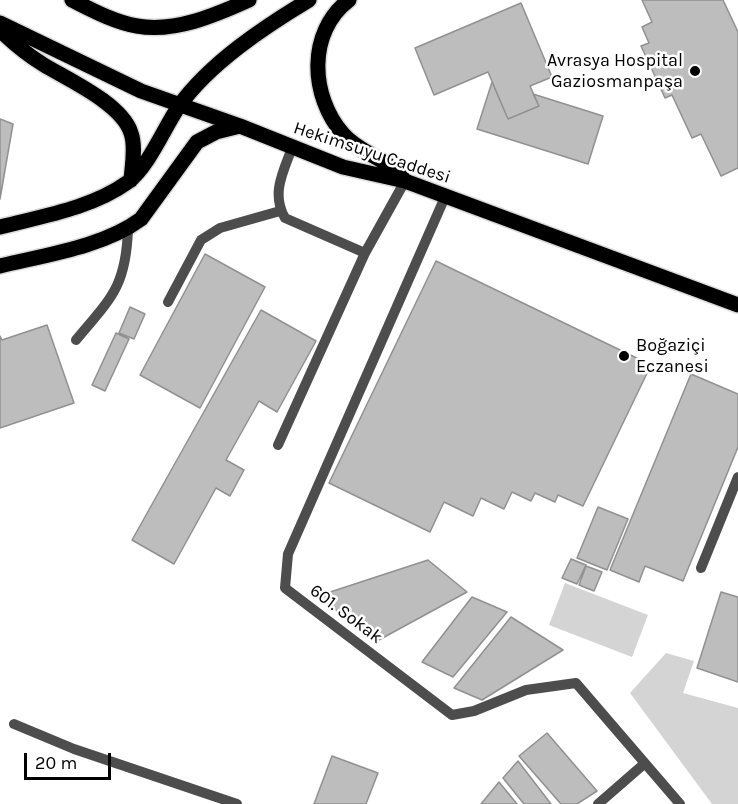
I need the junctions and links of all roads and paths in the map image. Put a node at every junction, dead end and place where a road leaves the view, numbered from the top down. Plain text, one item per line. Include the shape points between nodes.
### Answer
1 (72, 0) edge
2 (249, 0) edge
3 (309, 0) edge
4 (349, 0) edge
5 (0, 23) edge
6 (0, 30) edge
7 (180, 104) junction
8 (240, 126) junction
9 (292, 148) junction
10 (131, 180) junction
11 (405, 181) junction
12 (445, 197) junction
13 (280, 211) junction
14 (0, 227) edge
15 (128, 229) junction
16 (366, 253) junction
17 (0, 266) edge
18 (168, 302) dead end
19 (738, 304) edge
20 (76, 340) dead end
21 (278, 445) dead end
22 (738, 477) edge
23 (701, 568) dead end
24 (14, 724) dead end
25 (644, 764) junction
26 (237, 804) edge
27 (598, 804) edge
28 (680, 804) edge

1 - 2 main road via 100,14 152,27 198,20
3 - 7 main road via 247,41
4 - 11 main road via 327,24 320,44 317,70 322,95 343,135 398,171
5 - 7 main road, Hekimsuyu Caddesi via 141,91
6 - 10 main road via 42,64 121,117 131,133
7 - 8 main road, Hekimsuyu Caddesi
7 - 10 main road
8 - 9 main road, Hekimsuyu Caddesi
8 - 15 main road via 197,142 141,219
9 - 11 main road, Hekimsuyu Caddesi via 343,167
9 - 13 street via 278,188
10 - 14 main road via 91,202
11 - 12 main road, Hekimsuyu Caddesi
11 - 16 street
12 - 19 main road, Hekimsuyu Caddesi
12 - 25 street, 601. Sokak via 288,554 285,588 452,715 474,711 526,690 576,683
13 - 16 street via 292,222
13 - 18 street via 220,228 201,240
15 - 17 main road via 108,238
15 - 20 street via 127,253 118,286
16 - 21 street
22 - 23 street
24 - 26 street via 74,749
25 - 27 street
25 - 28 street

